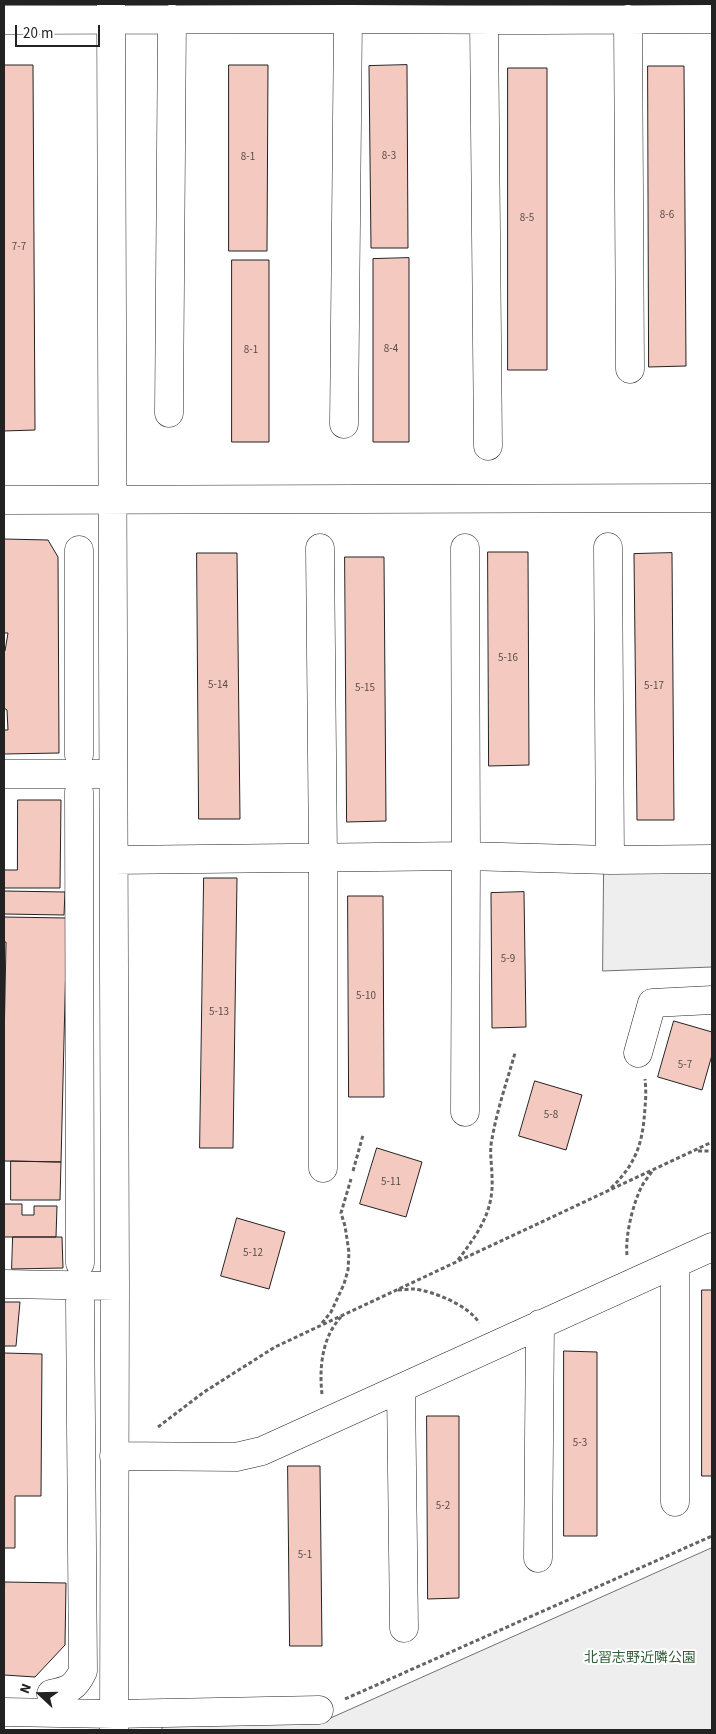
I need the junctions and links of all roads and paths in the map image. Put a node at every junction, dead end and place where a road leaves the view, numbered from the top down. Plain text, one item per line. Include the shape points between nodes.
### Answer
1 (111, 12) edge
2 (541, 12) edge
3 (340, 14) edge
4 (172, 19) junction
5 (628, 19) junction
6 (712, 19) edge
7 (4, 20) edge
8 (484, 20) junction
9 (630, 369) dead end
10 (169, 413) dead end
11 (344, 424) dead end
12 (488, 446) dead end
13 (712, 498) edge
14 (4, 500) edge
15 (112, 500) junction
16 (608, 547) dead end
17 (320, 548) dead end
18 (465, 548) dead end
19 (79, 550) dead end
20 (79, 755) dead end
21 (4, 774) edge
22 (112, 774) junction
23 (79, 792) dead end
24 (466, 856) junction
25 (323, 858) junction
26 (712, 859) edge
27 (114, 860) junction
28 (610, 860) junction
29 (712, 1000) edge
30 (515, 1053) dead end
31 (641, 1064) joint
32 (465, 1112) dead end
33 (363, 1135) dead end
34 (712, 1142) edge
35 (695, 1150) junction
36 (712, 1151) edge
37 (323, 1168) dead end
38 (654, 1169) junction
39 (609, 1190) junction
40 (712, 1248) edge
41 (627, 1257) dead end
42 (456, 1262) junction
43 (80, 1263) dead end
44 (675, 1264) junction
45 (4, 1284) edge
46 (115, 1286) junction
47 (396, 1290) junction
48 (80, 1301) dead end
49 (344, 1314) junction
50 (540, 1324) junction
51 (319, 1326) junction
52 (481, 1326) dead end
53 (400, 1389) junction
54 (324, 1400) dead end
55 (156, 1429) dead end
56 (114, 1456) junction
57 (675, 1502) dead end
58 (712, 1536) edge
59 (538, 1558) dead end
60 (404, 1628) dead end
61 (51, 1694) dead end
62 (319, 1710) joint
63 (4, 1712) edge
64 (114, 1722) edge

1 - 4 street
1 - 7 street
1 - 15 street
2 - 5 street
2 - 8 street
3 - 4 street
3 - 8 street
3 - 11 street
4 - 10 street
5 - 6 street
5 - 9 street
8 - 12 street
13 - 15 street
14 - 15 street
15 - 22 street
16 - 28 street
17 - 25 street
18 - 24 street
19 - 20 street
21 - 22 street
22 - 27 street
23 - 43 street
24 - 25 street
24 - 28 street
24 - 32 street
25 - 27 street
25 - 37 street
26 - 28 street
27 - 46 street
29 - 31 street via 652,1003
30 - 42 path via 491,1139 489,1209 484,1223
31 - 39 path via 646,1084 642,1142 620,1180
33 - 51 path via 341,1213 349,1252 348,1270 331,1312
34 - 35 path
35 - 36 path
35 - 38 path
38 - 39 path
38 - 41 path via 634,1206
39 - 42 path
40 - 44 street
42 - 47 path
44 - 50 street
44 - 57 street
45 - 46 street
46 - 56 street
47 - 49 path
47 - 52 path via 412,1289 439,1295 466,1310 478,1319
48 - 61 street via 83,1671 77,1684
49 - 51 path
49 - 54 path via 330,1333 322,1357
50 - 53 street
50 - 59 street
51 - 55 path via 275,1346 204,1392
53 - 56 street via 262,1451 236,1457
53 - 60 street
56 - 64 street
58 - 62 path
62 - 64 street
63 - 64 street

